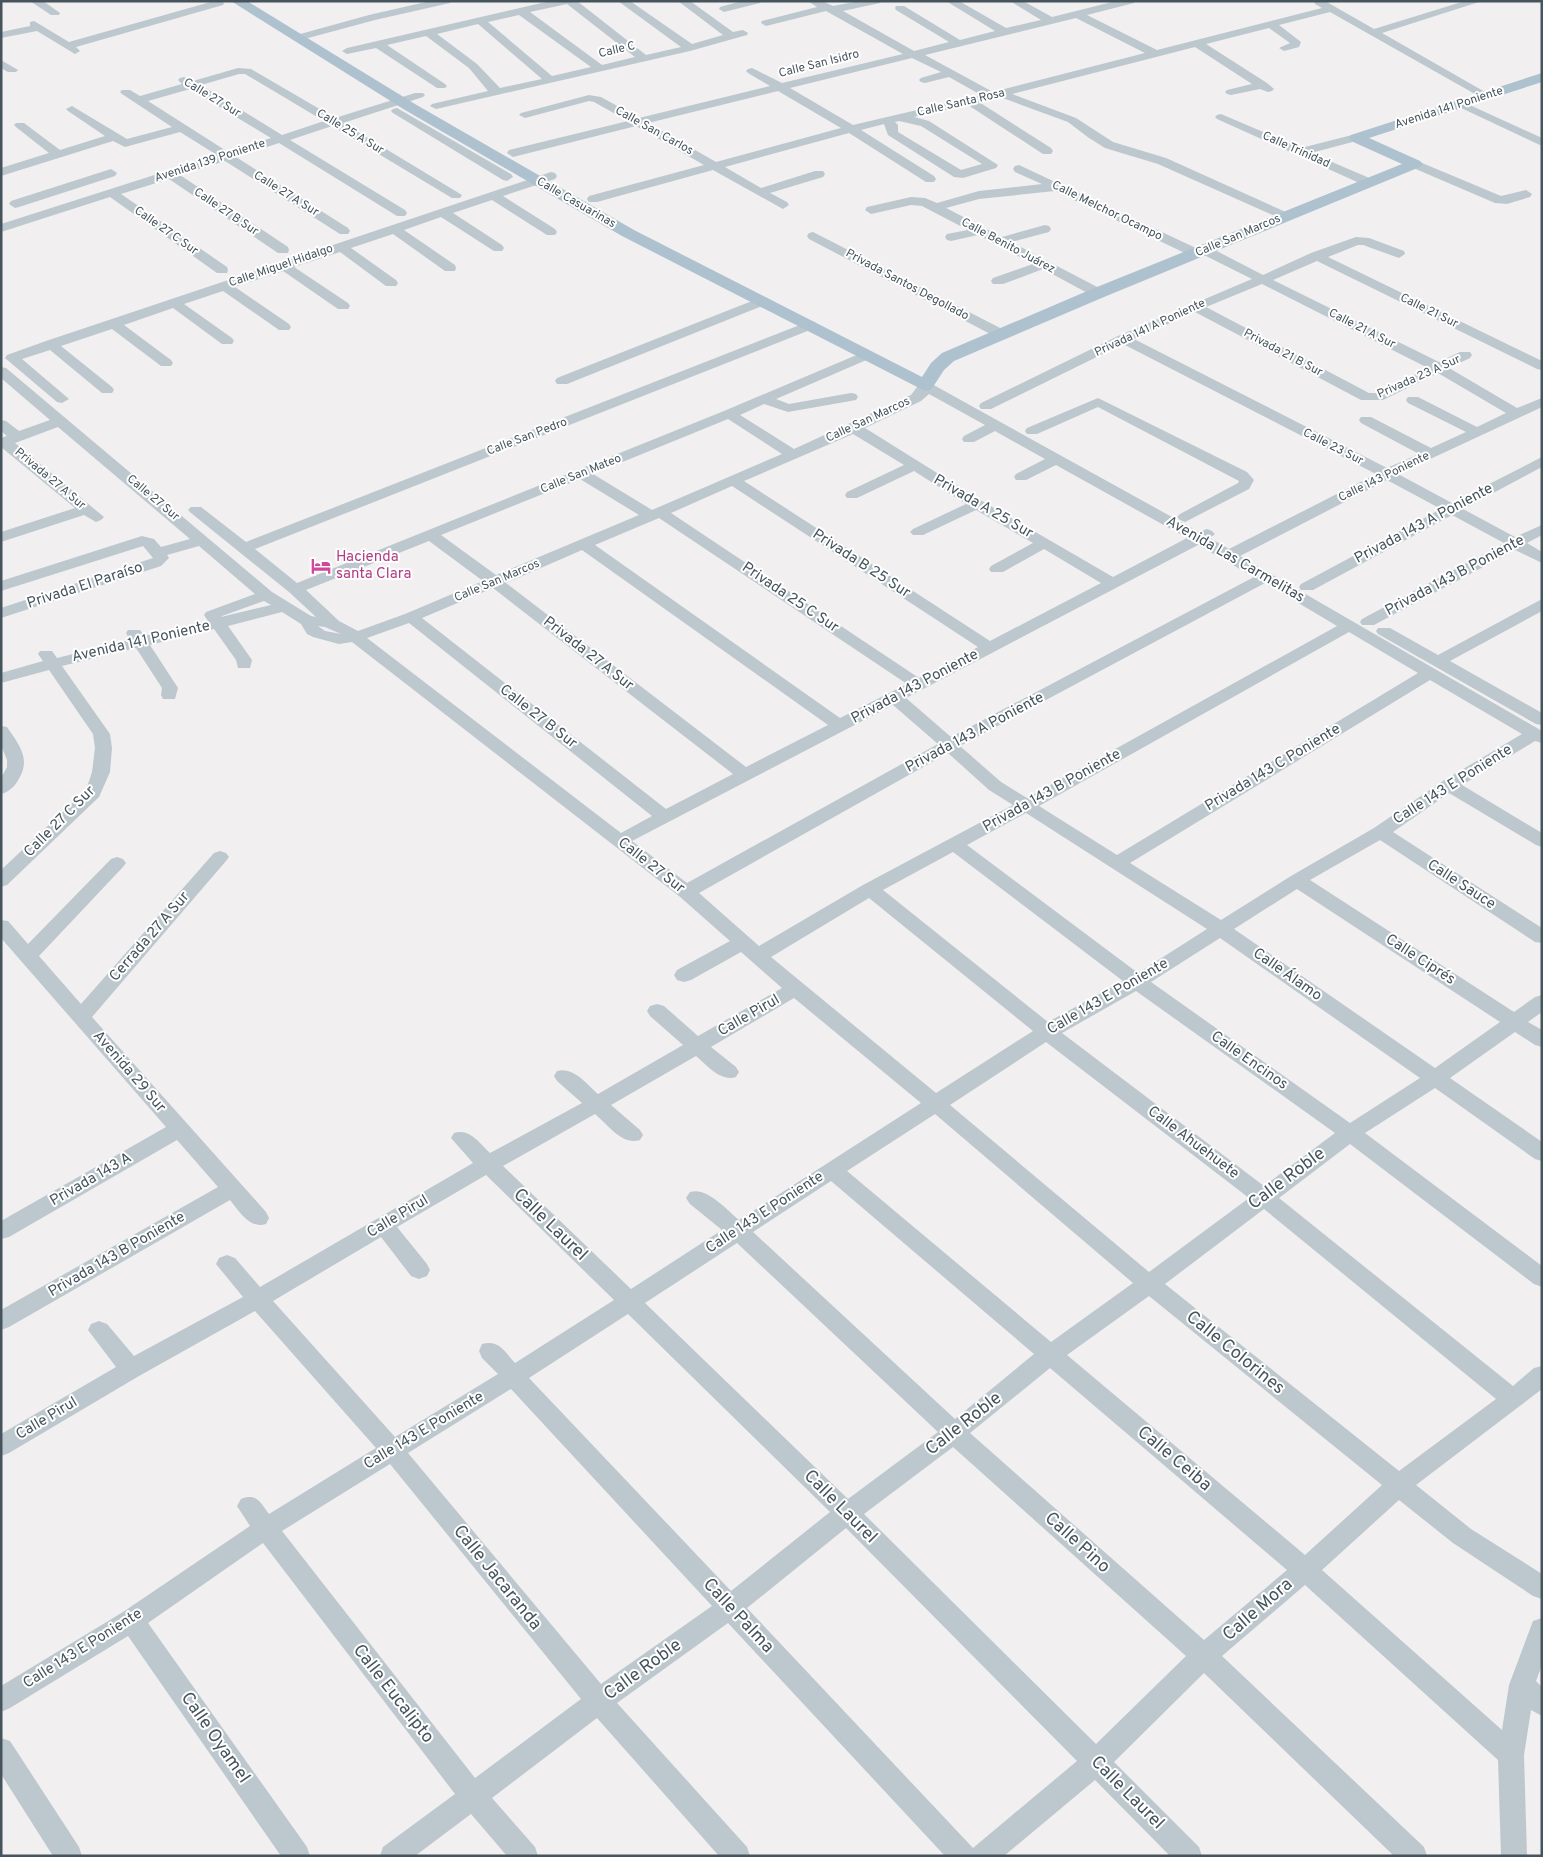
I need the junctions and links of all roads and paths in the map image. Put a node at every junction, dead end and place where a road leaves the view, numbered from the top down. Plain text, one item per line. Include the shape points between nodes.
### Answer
1 (35, 1) edge
2 (237, 1) edge
3 (261, 1) edge
4 (446, 1) edge
5 (565, 1) edge
6 (570, 1) edge
7 (623, 1) edge
8 (683, 1) edge
9 (756, 1) edge
10 (813, 1) edge
11 (876, 1) edge
12 (951, 1) edge
13 (1015, 1) edge
14 (1078, 1) edge
15 (1130, 1) edge
16 (1318, 1) edge
17 (1471, 2) edge
18 (219, 3) dead end
19 (421, 3) edge
20 (53, 8) dead end
21 (833, 8) edge
22 (900, 8) dead end
23 (1330, 9) junction
24 (724, 10) dead end
25 (1094, 10) junction
26 (521, 11) junction
27 (1077, 14) junction
28 (479, 20) junction
29 (344, 21) junction
30 (1051, 21) junction
31 (766, 23) dead end
32 (1270, 24) junction
33 (3, 29) edge
34 (306, 31) junction
35 (430, 32) junction
36 (1004, 32) junction
37 (743, 33) dead end
38 (1372, 33) junction
39 (731, 36) junction
40 (958, 43) junction
41 (1197, 43) junction
42 (378, 44) junction
43 (690, 48) junction
44 (1284, 48) dead end
45 (347, 51) junction
46 (1154, 54) junction
47 (915, 55) junction
48 (643, 58) junction
49 (365, 62) dead end
50 (1, 63) edge
51 (599, 68) junction
52 (12, 70) dead end
53 (752, 72) dead end
54 (950, 73) junction
55 (178, 76) dead end
56 (1542, 77) edge
57 (550, 80) junction
58 (925, 80) dead end
59 (191, 85) junction
60 (403, 86) dead end
61 (441, 86) dead end
62 (779, 88) junction
63 (497, 91) junction
64 (126, 92) dead end
65 (1231, 92) dead end
66 (996, 95) junction
67 (1486, 96) junction
68 (139, 100) junction
69 (970, 101) junction
70 (415, 103) junction
71 (1461, 104) junction
72 (72, 109) dead end
73 (525, 115) dead end
74 (901, 117) junction
75 (1221, 117) dead end
76 (886, 120) junction
77 (332, 122) junction
78 (638, 122) junction
79 (20, 125) dead end
80 (182, 128) junction
81 (343, 128) junction
82 (849, 129) junction
83 (1542, 133) edge
84 (113, 137) junction
85 (1356, 138) junction
86 (1529, 138) junction
87 (285, 142) junction
88 (1542, 143) edge
89 (1047, 152) dead end
90 (1300, 152) junction
91 (513, 153) junction
92 (58, 154) junction
93 (231, 159) junction
94 (1162, 161) joint
95 (1415, 164) junction
96 (714, 165) junction
97 (1019, 169) dead end
98 (1, 172) edge
99 (111, 173) dead end
100 (819, 174) dead end
101 (175, 177) junction
102 (507, 177) dead end
103 (544, 178) junction
104 (930, 178) dead end
105 (1370, 183) junction
106 (1056, 187) junction
107 (63, 188) junction
108 (760, 192) junction
109 (1526, 194) dead end
110 (456, 195) dead end
111 (116, 196) junction
112 (492, 196) junction
113 (593, 199) junction
114 (918, 201) joint
115 (83, 202) junction
116 (15, 204) dead end
117 (783, 204) dead end
118 (936, 208) junction
119 (871, 210) dead end
120 (442, 212) junction
121 (401, 213) dead end
122 (1284, 216) junction
123 (1, 228) edge
124 (393, 228) junction
125 (1045, 229) dead end
126 (344, 231) dead end
127 (980, 231) junction
128 (550, 232) dead end
129 (813, 236) dead end
130 (951, 237) dead end
131 (999, 242) junction
132 (340, 246) junction
133 (498, 248) dead end
134 (283, 250) dead end
135 (1200, 252) junction
136 (1399, 254) dead end
137 (1316, 256) junction
138 (1043, 265) junction
139 (284, 266) junction
140 (450, 268) dead end
141 (222, 270) dead end
142 (1261, 278) junction
143 (998, 281) dead end
144 (391, 283) dead end
145 (225, 286) junction
146 (1098, 293) junction
147 (762, 301) junction
148 (174, 303) junction
149 (343, 306) dead end
150 (1195, 307) junction
151 (113, 323) junction
152 (810, 325) junction
153 (284, 326) dead end
154 (1001, 334) junction
155 (1123, 339) junction
156 (227, 341) dead end
157 (51, 344) junction
158 (866, 355) junction
159 (1465, 355) dead end
160 (166, 363) dead end
161 (1542, 366) edge
162 (1437, 367) junction
163 (1, 370) edge
164 (562, 381) dead end
165 (928, 381) junction
166 (107, 390) dead end
167 (851, 397) dead end
168 (1372, 398) joint
169 (764, 399) junction
170 (62, 400) dead end
171 (1413, 400) dead end
172 (1542, 402) edge
173 (986, 406) junction
174 (729, 414) junction
175 (1517, 414) junction
176 (1366, 420) dead end
177 (61, 421) junction
178 (1, 424) edge
179 (996, 425) junction
180 (854, 428) junction
181 (1032, 432) junction
182 (1477, 432) junction
183 (969, 439) dead end
184 (8, 441) edge
185 (792, 454) junction
186 (1431, 454) junction
187 (1056, 459) junction
188 (1542, 461) edge
189 (913, 466) junction
190 (582, 474) junction
191 (1387, 474) junction
192 (1021, 477) dead end
193 (732, 480) junction
194 (852, 495) dead end
195 (977, 504) junction
196 (196, 510) dead end
197 (1451, 510) junction
198 (655, 514) junction
199 (1185, 517) junction
200 (1542, 529) edge
201 (918, 532) dead end
202 (430, 535) junction
203 (1205, 535) junction
204 (199, 537) junction
205 (1044, 543) junction
206 (2, 544) edge
207 (583, 544) junction
208 (1515, 544) junction
209 (244, 548) junction
210 (156, 551) junction
211 (1234, 552) junction
212 (1542, 558) edge
213 (997, 570) dead end
214 (1265, 578) junction
215 (495, 582) junction
216 (1114, 583) junction
217 (1, 586) edge
218 (1307, 587) junction
219 (295, 589) junction
220 (266, 595) junction
221 (1542, 604) edge
222 (282, 606) junction
223 (1, 613) edge
224 (411, 617) junction
225 (215, 619) junction
226 (307, 621) junction
227 (1368, 622) junction
228 (333, 624) junction
229 (1348, 626) junction
230 (136, 637) junction
231 (356, 637) junction
232 (990, 648) junction
233 (49, 658) junction
234 (244, 665) dead end
235 (1, 666) edge
236 (1433, 668) junction
237 (1, 678) edge
238 (919, 685) junction
239 (169, 695) dead end
240 (895, 697) junction
241 (1538, 723) edge
242 (840, 726) junction
243 (1, 731) edge
244 (951, 744) junction
245 (744, 775) junction
246 (1449, 785) junction
247 (1, 788) edge
248 (1026, 806) junction
249 (664, 817) junction
250 (1380, 832) junction
251 (619, 841) junction
252 (1542, 842) edge
253 (954, 845) junction
254 (220, 856) dead end
255 (1116, 863) junction
256 (117, 864) dead end
257 (1297, 880) junction
258 (1, 881) edge
259 (870, 889) junction
260 (686, 892) junction
261 (1, 926) edge
262 (1221, 929) junction
263 (1542, 937) edge
264 (742, 943) junction
265 (28, 956) junction
266 (757, 956) junction
267 (684, 975) dead end
268 (1137, 982) junction
269 (795, 989) junction
270 (1542, 1002) edge
271 (657, 1011) dead end
272 (81, 1017) junction
273 (1514, 1023) junction
274 (1047, 1032) junction
275 (1542, 1040) edge
276 (697, 1046) junction
277 (730, 1072) dead end
278 (564, 1076) dead end
279 (1436, 1078) junction
280 (597, 1104) junction
281 (937, 1105) junction
282 (180, 1130) junction
283 (1350, 1133) junction
284 (633, 1135) dead end
285 (461, 1138) dead end
286 (1542, 1152) edge
287 (486, 1164) junction
288 (832, 1170) junction
289 (232, 1189) junction
290 (1263, 1197) junction
291 (697, 1198) dead end
292 (258, 1218) dead end
293 (384, 1225) junction
294 (1, 1231) edge
295 (738, 1231) junction
296 (227, 1264) dead end
297 (419, 1270) dead end
298 (1542, 1278) edge
299 (1149, 1284) junction
300 (258, 1299) junction
301 (629, 1301) junction
302 (1, 1321) edge
303 (99, 1330) dead end
304 (490, 1351) dead end
305 (1051, 1354) junction
306 (131, 1369) junction
307 (1542, 1375) edge
308 (512, 1377) junction
309 (1513, 1399) junction
310 (954, 1433) junction
311 (1, 1446) edge
312 (392, 1450) junction
313 (1400, 1484) junction
314 (249, 1506) dead end
315 (847, 1514) junction
316 (266, 1528) junction
317 (1304, 1570) junction
318 (1542, 1588) edge
319 (730, 1608) junction
320 (132, 1620) junction
321 (1542, 1629) edge
322 (1204, 1656) junction
323 (1522, 1685) junction
324 (1, 1700) edge
325 (599, 1701) junction
326 (1542, 1704) edge
327 (1, 1750) edge
328 (1511, 1755) junction
329 (1096, 1762) junction
330 (472, 1795) junction
331 (1518, 1851) edge
332 (69, 1856) edge
333 (297, 1856) edge
334 (393, 1856) edge
335 (525, 1856) edge
336 (738, 1856) edge
337 (963, 1856) edge
338 (983, 1856) edge
339 (1189, 1856) edge
340 (1414, 1856) edge

1 - 20 street
2 - 34 main road, Calle Casuarinas
3 - 34 main road, Calle Casuarinas
4 - 19 street
5 - 26 street
6 - 48 street
7 - 43 street
8 - 39 street
9 - 24 street
10 - 21 street
11 - 21 street
12 - 36 street
13 - 30 street
14 - 25 street
15 - 25 street, Calle San Isidro
16 - 23 street
17 - 38 street
18 - 33 street via 71,49 36,25
19 - 29 street via 373,17
21 - 31 street
21 - 47 street
22 - 40 street
23 - 32 street, Calle Santa Rosa
23 - 38 street
25 - 27 street, Calle San Isidro
26 - 28 street
26 - 51 street
27 - 30 street, Calle San Isidro
27 - 46 street
28 - 35 street
28 - 57 street
29 - 34 street
29 - 34 street via 335,28
30 - 36 street, Calle San Isidro
32 - 41 street, Calle Santa Rosa
32 - 44 street via 1296,42
34 - 45 main road, Calle Casuarinas
34 - 70 main road, Calle Casuarinas
35 - 42 street
35 - 63 street via 473,66
36 - 40 street, Calle San Isidro
37 - 39 street, Calle C
38 - 67 street
39 - 43 street, Calle C
40 - 47 street, Calle San Isidro
41 - 46 street, Calle Santa Rosa
41 - 65 street via 1265,87
42 - 45 street
42 - 61 street
43 - 48 street, Calle C
45 - 49 main road, Calle Casuarinas
46 - 66 street, Calle Santa Rosa
47 - 54 street
47 - 62 street, Calle San Isidro
48 - 51 street, Calle C
50 - 52 street
51 - 57 street, Calle C
53 - 62 street
54 - 58 street
54 - 66 street
55 - 59 street, Calle 27 Sur
56 - 67 main road, Avenida 141 Poniente
57 - 63 street, Calle C
59 - 68 street
59 - 77 street, Calle 25 A Sur via 243,70
59 - 87 street, Calle 27 Sur
60 - 70 main road, Calle Casuarinas
62 - 78 street, Calle San Isidro
62 - 82 street
63 - 70 street, Calle C
64 - 68 street, Calle 27 A Sur
66 - 69 street, Calle Santa Rosa
66 - 94 street via 1072,120 1109,145
67 - 71 main road, Avenida 141 Poniente
68 - 80 street, Calle 27 A Sur
69 - 74 street, Calle Santa Rosa
69 - 89 street
70 - 77 street, Avenida 139 Poniente
70 - 81 street, Avenida 139 Poniente
70 - 91 main road, Calle Casuarinas
70 - 102 street
70 - 103 main road, Calle Casuarinas
71 - 85 main road, Avenida 141 Poniente
71 - 86 street
72 - 84 street
73 - 78 street, Calle San Carlos via 593,98
74 - 76 street, Calle Santa Rosa
74 - 76 street via 925,123 992,165 963,174 953,172 892,133 892,125
75 - 90 street, Calle Trinidad
76 - 82 street, Calle Santa Rosa
77 - 81 street, Calle 25 A Sur
77 - 87 street, Avenida 139 Poniente
78 - 91 street, Calle San Isidro
78 - 96 street, Calle San Carlos
79 - 92 street
80 - 84 street via 130,143
80 - 93 street, Calle 27 A Sur
81 - 87 street, Avenida 139 Poniente
81 - 110 street, Calle 25 A Sur
82 - 96 street, Calle Santa Rosa
82 - 104 street
83 - 86 street
84 - 92 street
85 - 90 street
85 - 95 main road
86 - 88 street
87 - 93 street, Avenida 139 Poniente
87 - 121 street, Calle 27 Sur
90 - 105 street, Calle Trinidad
91 - 103 main road, Calle Casuarinas
92 - 98 street
93 - 101 street, Avenida 139 Poniente
93 - 126 street, Calle 27 A Sur
94 - 122 street
95 - 105 main road, Calle San Marcos
95 - 109 street via 1499,200
96 - 108 street
96 - 113 street, Calle Santa Rosa
97 - 106 street, Calle Melchor Ocampo
99 - 107 street
100 - 108 street
101 - 111 street, Avenida 139 Poniente
101 - 134 street, Calle 27 B Sur
103 - 112 street, Calle Miguel Hidalgo
103 - 113 main road, Calle Casuarinas
103 - 147 main road, Calle Casuarinas via 628,233
105 - 122 main road, Calle San Marcos
106 - 118 street via 965,197
106 - 135 street, Calle Melchor Ocampo
107 - 115 street
107 - 116 street
108 - 117 street
111 - 115 street, Avenida 139 Poniente
111 - 141 street, Calle 27 C Sur
112 - 120 street, Calle Miguel Hidalgo
112 - 128 street
113 - 165 main road, Calle Casuarinas via 789,300
114 - 118 street, Calle Benito Juárez
114 - 119 street
115 - 123 street, Avenida 139 Poniente
118 - 127 street, Calle Benito Juárez
120 - 124 street, Calle Miguel Hidalgo
120 - 133 street
122 - 135 main road, Calle San Marcos
124 - 132 street, Calle Miguel Hidalgo
124 - 140 street
125 - 131 street
127 - 130 street
127 - 131 street, Calle Benito Juárez
129 - 154 street, Privada Santos Degollado
131 - 138 street, Calle Benito Juárez
132 - 139 street, Calle Miguel Hidalgo
132 - 144 street
135 - 142 street, Calle 21 A Sur
135 - 146 main road, Calle San Marcos
136 - 137 street, Privada 141 A Poniente via 1360,240
137 - 142 street, Privada 141 A Poniente
137 - 161 street, Calle 21 Sur
138 - 143 street
138 - 146 street, Calle Benito Juárez
139 - 145 street, Calle Miguel Hidalgo
139 - 149 street
142 - 150 street, Privada 141 A Poniente
142 - 162 street, Calle 21 A Sur
145 - 148 street, Calle Miguel Hidalgo
145 - 153 street
146 - 154 main road, Calle San Marcos
147 - 152 main road, Calle Casuarinas
147 - 164 street
148 - 151 street, Calle Miguel Hidalgo
148 - 156 street
150 - 155 street, Privada 141 A Poniente
150 - 168 street, Privada 21 B Sur
151 - 157 street, Calle Miguel Hidalgo
151 - 160 street
152 - 158 main road, Calle Casuarinas
152 - 209 street, Calle San Pedro
154 - 165 main road, Calle San Marcos via 948,357
155 - 173 street, Privada 141 A Poniente
155 - 191 street, Calle 23 Sur
157 - 166 street
157 - 170 street, Calle Miguel Hidalgo via 12,358
158 - 165 main road, Calle Casuarinas
158 - 169 street, Calle San Mateo
159 - 162 street, Privada 23 A Sur
162 - 168 street, Privada 23 A Sur
162 - 175 street, Calle 21 A Sur
163 - 177 street, Calle 27 Sur
165 - 173 street, Avenida Las Carmelitas
165 - 179 street, Avenida Las Carmelitas
165 - 180 street, Calle San Marcos via 916,398
167 - 169 street via 788,408
169 - 174 street, Calle San Mateo
171 - 182 street
172 - 175 street, Calle 143 Poniente
173 - 181 street, Avenida Las Carmelitas
174 - 185 street
174 - 190 street, Calle San Mateo
175 - 182 street, Calle 143 Poniente
176 - 186 street
177 - 184 street
177 - 204 street, Calle 27 Sur
178 - 184 street, Privada 27 A Sur
179 - 183 street
179 - 187 street, Avenida Las Carmelitas
180 - 185 street, Calle San Marcos
180 - 189 street, Privada A 25 Sur
181 - 199 street, Avenida Las Carmelitas
181 - 199 street via 1098,402 1247,480 1244,486
182 - 186 street, Calle 143 Poniente
184 - 206 street, Privada 27 A Sur via 91,513
185 - 193 street, Calle San Marcos
186 - 191 street, Calle 143 Poniente
187 - 192 street
187 - 203 street, Avenida Las Carmelitas
188 - 197 street, Privada 143 A Poniente
189 - 194 street
189 - 195 street, Privada A 25 Sur
190 - 198 street, Privada 25 C Sur
190 - 202 street, Calle San Mateo
191 - 197 street, Calle 23 Sur
191 - 211 street, Calle 143 Poniente
193 - 198 street, Calle San Marcos
193 - 232 street, Privada B 25 Sur
195 - 201 street
195 - 205 street, Privada A 25 Sur
196 - 209 street
197 - 208 street, Calle 23 Sur
197 - 218 street, Privada 143 A Poniente
198 - 207 street, Calle San Marcos
198 - 238 street, Privada 25 C Sur
199 - 203 street, Avenida Las Carmelitas
200 - 208 street, Privada 143 B Poniente
202 - 215 street, Privada 27 A Sur
202 - 219 street, Calle San Mateo
203 - 211 street, Avenida Las Carmelitas
203 - 216 street, Privada 143 Poniente
204 - 210 street, Privada El Paraíso
204 - 220 street, Calle 27 Sur
205 - 213 street
205 - 216 street, Privada A 25 Sur
207 - 215 street, Calle San Marcos
207 - 242 street
208 - 212 street, Calle 23 Sur
208 - 227 street, Privada 143 B Poniente
209 - 219 street
210 - 217 street, Privada El Paraíso via 149,542 142,541
210 - 223 street, Privada El Paraíso via 161,558 156,563
211 - 214 street, Avenida Las Carmelitas
211 - 218 street, Avenida Las Carmelitas
214 - 229 street, Avenida Las Carmelitas
214 - 244 street, Privada 143 A Poniente
215 - 224 street, Calle San Marcos
215 - 245 street, Privada 27 A Sur
216 - 232 street, Privada 143 Poniente
218 - 227 street, Avenida Las Carmelitas
219 - 228 street
220 - 222 street, Calle 27 Sur
220 - 225 street, Avenida 141 Poniente
221 - 236 street, Privada 143 C Poniente
222 - 225 street, Avenida 141 Poniente
222 - 226 street, Calle 27 Sur
224 - 231 street, Calle San Marcos
224 - 249 street, Calle 27 B Sur
225 - 230 street, Avenida 141 Poniente
225 - 234 street via 244,660
226 - 228 street, Calle 27 Sur
226 - 231 street, Calle 27 Sur via 313,631 324,637
227 - 236 street, Avenida Las Carmelitas
228 - 231 street, Calle 27 Sur
229 - 236 street, Avenida Las Carmelitas
229 - 248 street, Privada 143 B Poniente
230 - 233 street, Avenida 141 Poniente
230 - 239 street via 170,688
231 - 251 street, Calle 27 Sur
232 - 238 street, Privada 143 Poniente
233 - 235 street, Avenida 141 Poniente
233 - 237 street, Avenida 141 Poniente
233 - 258 street, Calle 27 C Sur via 101,734 104,743 100,782 93,793
236 - 241 street, Avenida Las Carmelitas
236 - 255 street, Privada 143 C Poniente
238 - 240 street, Privada 143 Poniente
240 - 242 street, Privada 143 Poniente
240 - 244 street, Calle Álamo
241 - 246 street, Calle 143 E Poniente
242 - 245 street, Privada 143 Poniente
243 - 247 street via 15,751 16,764
244 - 248 street, Calle Álamo via 977,771
244 - 260 street, Privada 143 A Poniente
245 - 249 street, Privada 143 Poniente
246 - 250 street, Calle 143 E Poniente
246 - 252 street
248 - 253 street, Privada 143 B Poniente
248 - 255 street, Calle Álamo
249 - 251 street, Privada 143 Poniente
250 - 257 street, Calle 143 E Poniente
250 - 263 street, Calle Sauce
251 - 260 street, Calle 27 Sur
253 - 259 street, Privada 143 B Poniente
253 - 268 street, Calle Encinos
254 - 272 street, Cerrada 27 A Sur
255 - 262 street, Calle Álamo
256 - 265 street
257 - 262 street, Calle 143 E Poniente
257 - 273 street, Calle Ciprés
259 - 266 street, Privada 143 B Poniente
259 - 274 street, Calle Ahuehuete
260 - 264 street, Calle 27 Sur
261 - 265 street, Avenida 29 Sur
262 - 268 street, Calle 143 E Poniente
262 - 279 street, Calle Álamo
264 - 266 street, Calle 27 Sur
264 - 267 street
265 - 272 street, Avenida 29 Sur
266 - 269 street, Calle 27 Sur
268 - 274 street, Calle 143 E Poniente
268 - 283 street, Calle Encinos
269 - 276 street, Calle Pirul
269 - 281 street, Calle 27 Sur
270 - 273 street, Calle Roble
271 - 276 street
272 - 282 street, Avenida 29 Sur
273 - 275 street, Calle Ciprés
273 - 279 street, Calle Roble
274 - 281 street, Calle 143 E Poniente
274 - 290 street, Calle Ahuehuete
276 - 277 street
276 - 280 street, Calle Pirul
278 - 280 street
279 - 283 street, Calle Roble
279 - 286 street, Calle Álamo
280 - 284 street
280 - 287 street, Calle Pirul
281 - 288 street, Calle 143 E Poniente
281 - 299 street, Calle Colorines
282 - 289 street, Avenida 29 Sur
282 - 294 street, Privada 143 A
283 - 290 street, Calle Roble
283 - 298 street, Calle Encinos
285 - 287 street, Calle Laurel
287 - 293 street, Calle Pirul
287 - 301 street, Calle Laurel
288 - 295 street, Calle 143 E Poniente
288 - 305 street, Calle Ceiba
289 - 292 street, Avenida 29 Sur
289 - 302 street, Privada 143 B Poniente
290 - 299 street, Calle Roble
290 - 309 street, Calle Ahuehuete
291 - 295 street, Calle Pino
293 - 297 street
293 - 300 street, Calle Pirul
295 - 301 street, Calle 143 E Poniente
295 - 310 street, Calle Pino
296 - 300 street, Calle Jacaranda
299 - 305 street, Calle Roble
299 - 313 street, Calle Colorines
300 - 306 street, Calle Pirul
300 - 312 street, Calle Jacaranda
301 - 308 street, Calle 143 E Poniente
301 - 315 street, Calle Laurel
303 - 306 street
304 - 308 street, Calle Palma
305 - 310 street, Calle Roble
305 - 317 street, Calle Ceiba
306 - 311 street, Calle Pirul
307 - 309 street, Calle Mora
308 - 312 street, Calle 143 E Poniente
308 - 319 street, Calle Palma
309 - 313 street, Calle Mora
310 - 315 street, Calle Roble
310 - 322 street, Calle Pino
312 - 316 street, Calle 143 E Poniente
312 - 325 street, Calle Jacaranda
313 - 317 street, Calle Mora
313 - 318 street, Calle Colorines via 1462,1536
314 - 316 street, Calle Eucalipto
315 - 319 street, Calle Roble
315 - 329 street, Calle Laurel
316 - 320 street, Calle 143 E Poniente
316 - 330 street, Calle Eucalipto
317 - 322 street, Calle Mora
317 - 328 street, Calle Ceiba
319 - 325 street, Calle Roble
319 - 337 street, Calle Palma
320 - 324 street, Calle 143 E Poniente
320 - 333 street, Calle Oyamel
321 - 323 street
322 - 329 street, Calle Mora
322 - 340 street, Calle Pino
323 - 326 street
323 - 328 street
325 - 330 street, Calle Roble
325 - 336 street, Calle Jacaranda
327 - 332 street
328 - 331 street
329 - 338 street, Calle Mora
329 - 339 street, Calle Laurel
330 - 334 street, Calle Roble
330 - 335 street, Calle Eucalipto

